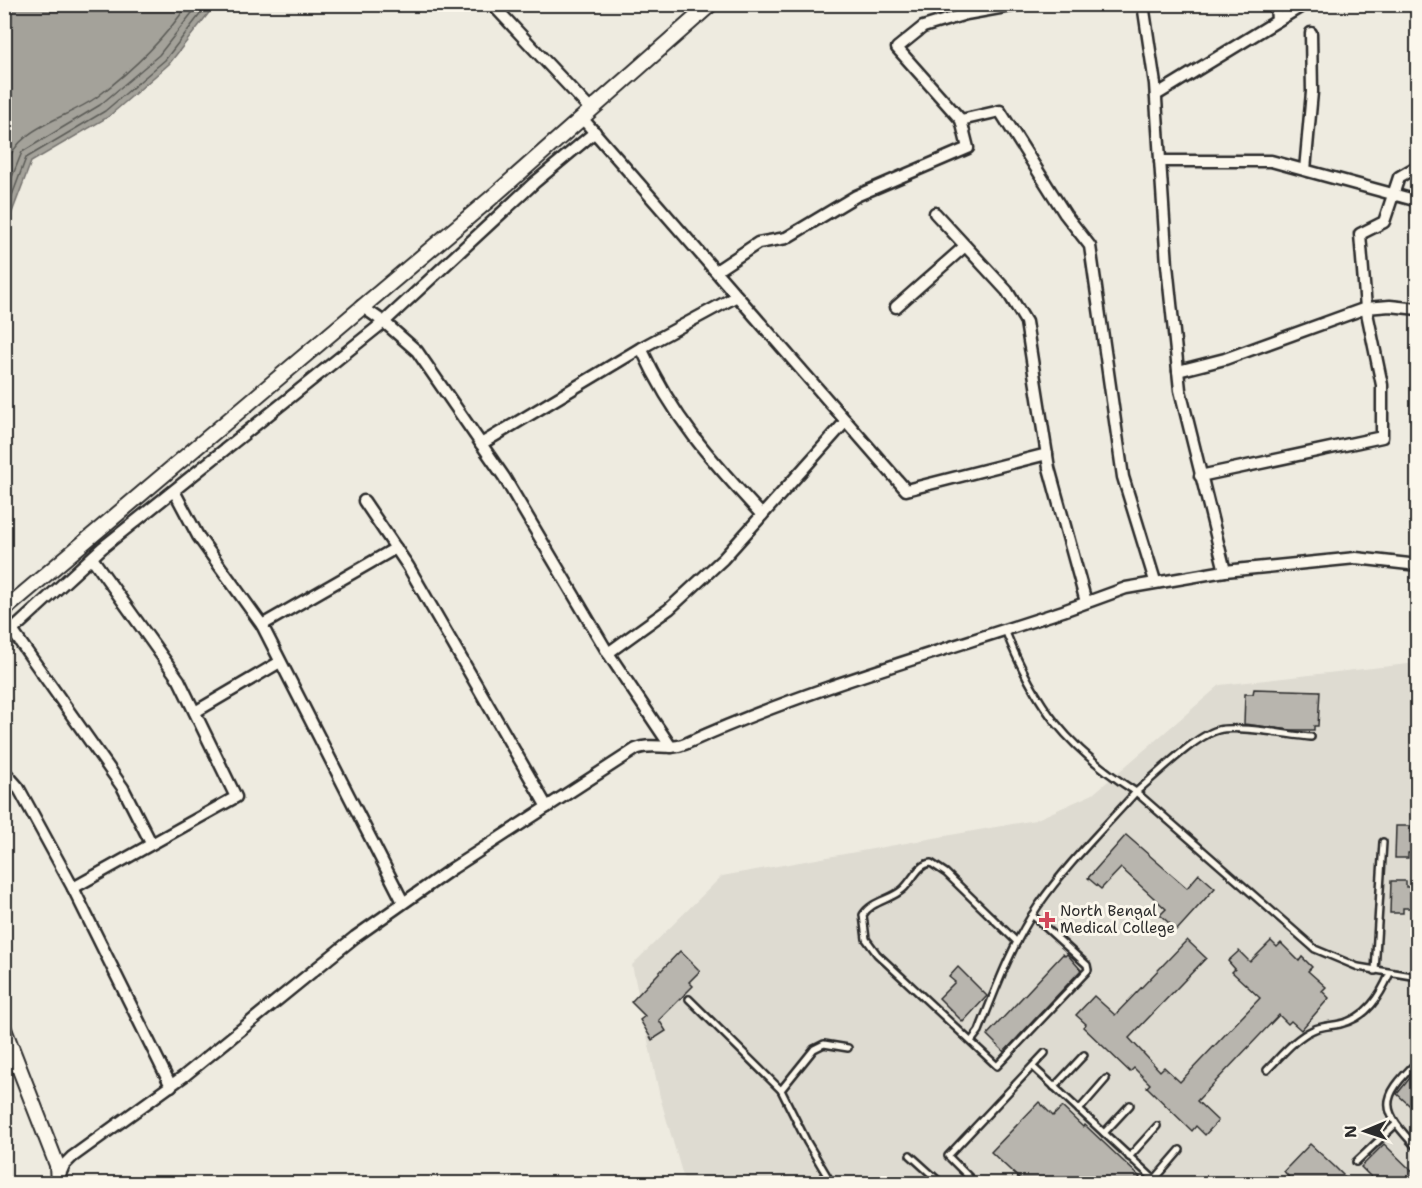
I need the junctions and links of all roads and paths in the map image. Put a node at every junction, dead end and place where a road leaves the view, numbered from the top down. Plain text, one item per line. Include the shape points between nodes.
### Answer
1 (492, 4) edge
2 (711, 4) edge
3 (1022, 4) edge
4 (1143, 4) edge
5 (1276, 4) edge
6 (1305, 4) edge
7 (1277, 21) junction
8 (1311, 33) dead end
9 (1156, 96) junction
10 (586, 114) junction
11 (961, 120) junction
12 (595, 132) junction
13 (1160, 161) junction
14 (1418, 166) edge
15 (1305, 171) junction
16 (1392, 194) junction
17 (1418, 201) edge
18 (935, 213) dead end
19 (965, 246) junction
20 (716, 272) junction
21 (737, 296) junction
22 (362, 306) junction
23 (896, 307) dead end
24 (1366, 308) junction
25 (1418, 309) edge
26 (384, 322) junction
27 (641, 348) junction
28 (1178, 371) junction
29 (846, 421) junction
30 (481, 444) junction
31 (1047, 454) junction
32 (1200, 476) junction
33 (174, 491) junction
34 (364, 501) dead end
35 (762, 515) junction
36 (396, 548) junction
37 (92, 558) junction
38 (1418, 565) edge
39 (1225, 571) junction
40 (1155, 581) junction
41 (1086, 602) junction
42 (4, 610) edge
43 (4, 619) edge
44 (262, 625) junction
45 (1005, 630) junction
46 (9, 635) edge
47 (608, 653) junction
48 (280, 662) junction
49 (195, 712) junction
50 (1311, 737) dead end
51 (671, 747) junction
52 (4, 771) edge
53 (1136, 792) junction
54 (547, 807) junction
55 (1383, 842) dead end
56 (151, 843) junction
57 (73, 888) junction
58 (403, 902) junction
59 (1032, 915) junction
60 (1017, 942) junction
61 (1375, 971) junction
62 (1390, 973) junction
63 (1418, 977) edge
64 (689, 999) dead end
65 (4, 1029) edge
66 (972, 1040) junction
67 (848, 1048) dead end
68 (1045, 1053) dead end
69 (1084, 1055) dead end
70 (1418, 1061) edge
71 (1033, 1067) junction
72 (1267, 1070) dead end
73 (1106, 1080) dead end
74 (171, 1086) junction
75 (1054, 1087) junction
76 (781, 1090) junction
77 (1130, 1105) dead end
78 (1079, 1110) junction
79 (1395, 1125) junction
80 (1156, 1126) dead end
81 (1104, 1133) junction
82 (1418, 1149) edge
83 (1180, 1150) dead end
84 (910, 1155) dead end
85 (1129, 1157) junction
86 (1356, 1162) dead end
87 (1157, 1181) edge
88 (58, 1183) edge
89 (832, 1184) edge
90 (942, 1184) edge
91 (976, 1184) edge

1 - 10 street
2 - 10 street
3 - 11 street via 923,27 897,48
4 - 9 street
5 - 7 street
6 - 7 street
7 - 9 street
8 - 15 street via 1312,92
9 - 13 street
10 - 12 street
10 - 22 street
11 - 20 street via 968,148 856,196 786,238 758,243
11 - 40 street via 1000,111 1065,214 1090,246 1123,477
12 - 20 street
12 - 26 street
13 - 15 street via 1271,161
13 - 28 street
14 - 16 street via 1399,177
15 - 16 street
16 - 17 street
16 - 24 street via 1384,222 1360,234
18 - 19 street
19 - 23 street
19 - 31 street via 1007,291 1026,322
20 - 21 street
21 - 27 street
21 - 29 street
22 - 26 street
22 - 42 street
24 - 25 street
24 - 28 street via 1226,359
24 - 32 street via 1382,385 1382,437
26 - 30 street via 417,351
26 - 33 street
27 - 30 street
27 - 35 street via 660,388 702,450
28 - 32 street
29 - 31 street via 906,490
29 - 35 street
30 - 47 street
31 - 41 street
32 - 39 street
33 - 37 street
33 - 44 street via 198,536
34 - 36 street
35 - 47 street via 723,559 669,609
36 - 44 street
36 - 54 street
37 - 46 street
37 - 49 street via 179,680
38 - 39 street via 1356,558
39 - 40 street
40 - 41 street
41 - 45 street
43 - 46 street
44 - 48 street
45 - 51 street via 782,704
45 - 53 lane via 1028,685 1064,735
46 - 56 street via 123,788
47 - 51 street
48 - 49 street
48 - 58 street
49 - 56 street via 236,797
50 - 53 lane via 1217,730 1201,738
51 - 54 street via 636,749
52 - 57 street via 18,787
53 - 59 lane via 1058,879
53 - 61 lane via 1308,944 1342,962
54 - 58 street
55 - 61 lane
56 - 57 street
57 - 74 street
58 - 74 street via 292,986
59 - 60 lane
59 - 66 lane via 1087,965 1088,972 997,1066
60 - 66 lane
60 - 66 lane via 931,863 921,866 901,891 870,906 863,915 866,939 877,954
61 - 62 lane
62 - 63 lane
62 - 72 lane via 1377,1000 1362,1014 1313,1029
64 - 76 lane
65 - 88 street via 54,1157
67 - 76 lane via 830,1044 814,1049
68 - 71 lane
69 - 75 lane
70 - 79 lane via 1391,1090 1389,1109
71 - 75 lane
71 - 91 lane via 948,1156
73 - 78 lane
74 - 88 street via 72,1158 64,1165
75 - 78 lane
76 - 89 lane
77 - 81 lane
78 - 81 lane
79 - 82 lane
79 - 86 lane
80 - 85 lane
81 - 85 lane
83 - 87 lane
84 - 90 lane
85 - 87 lane

